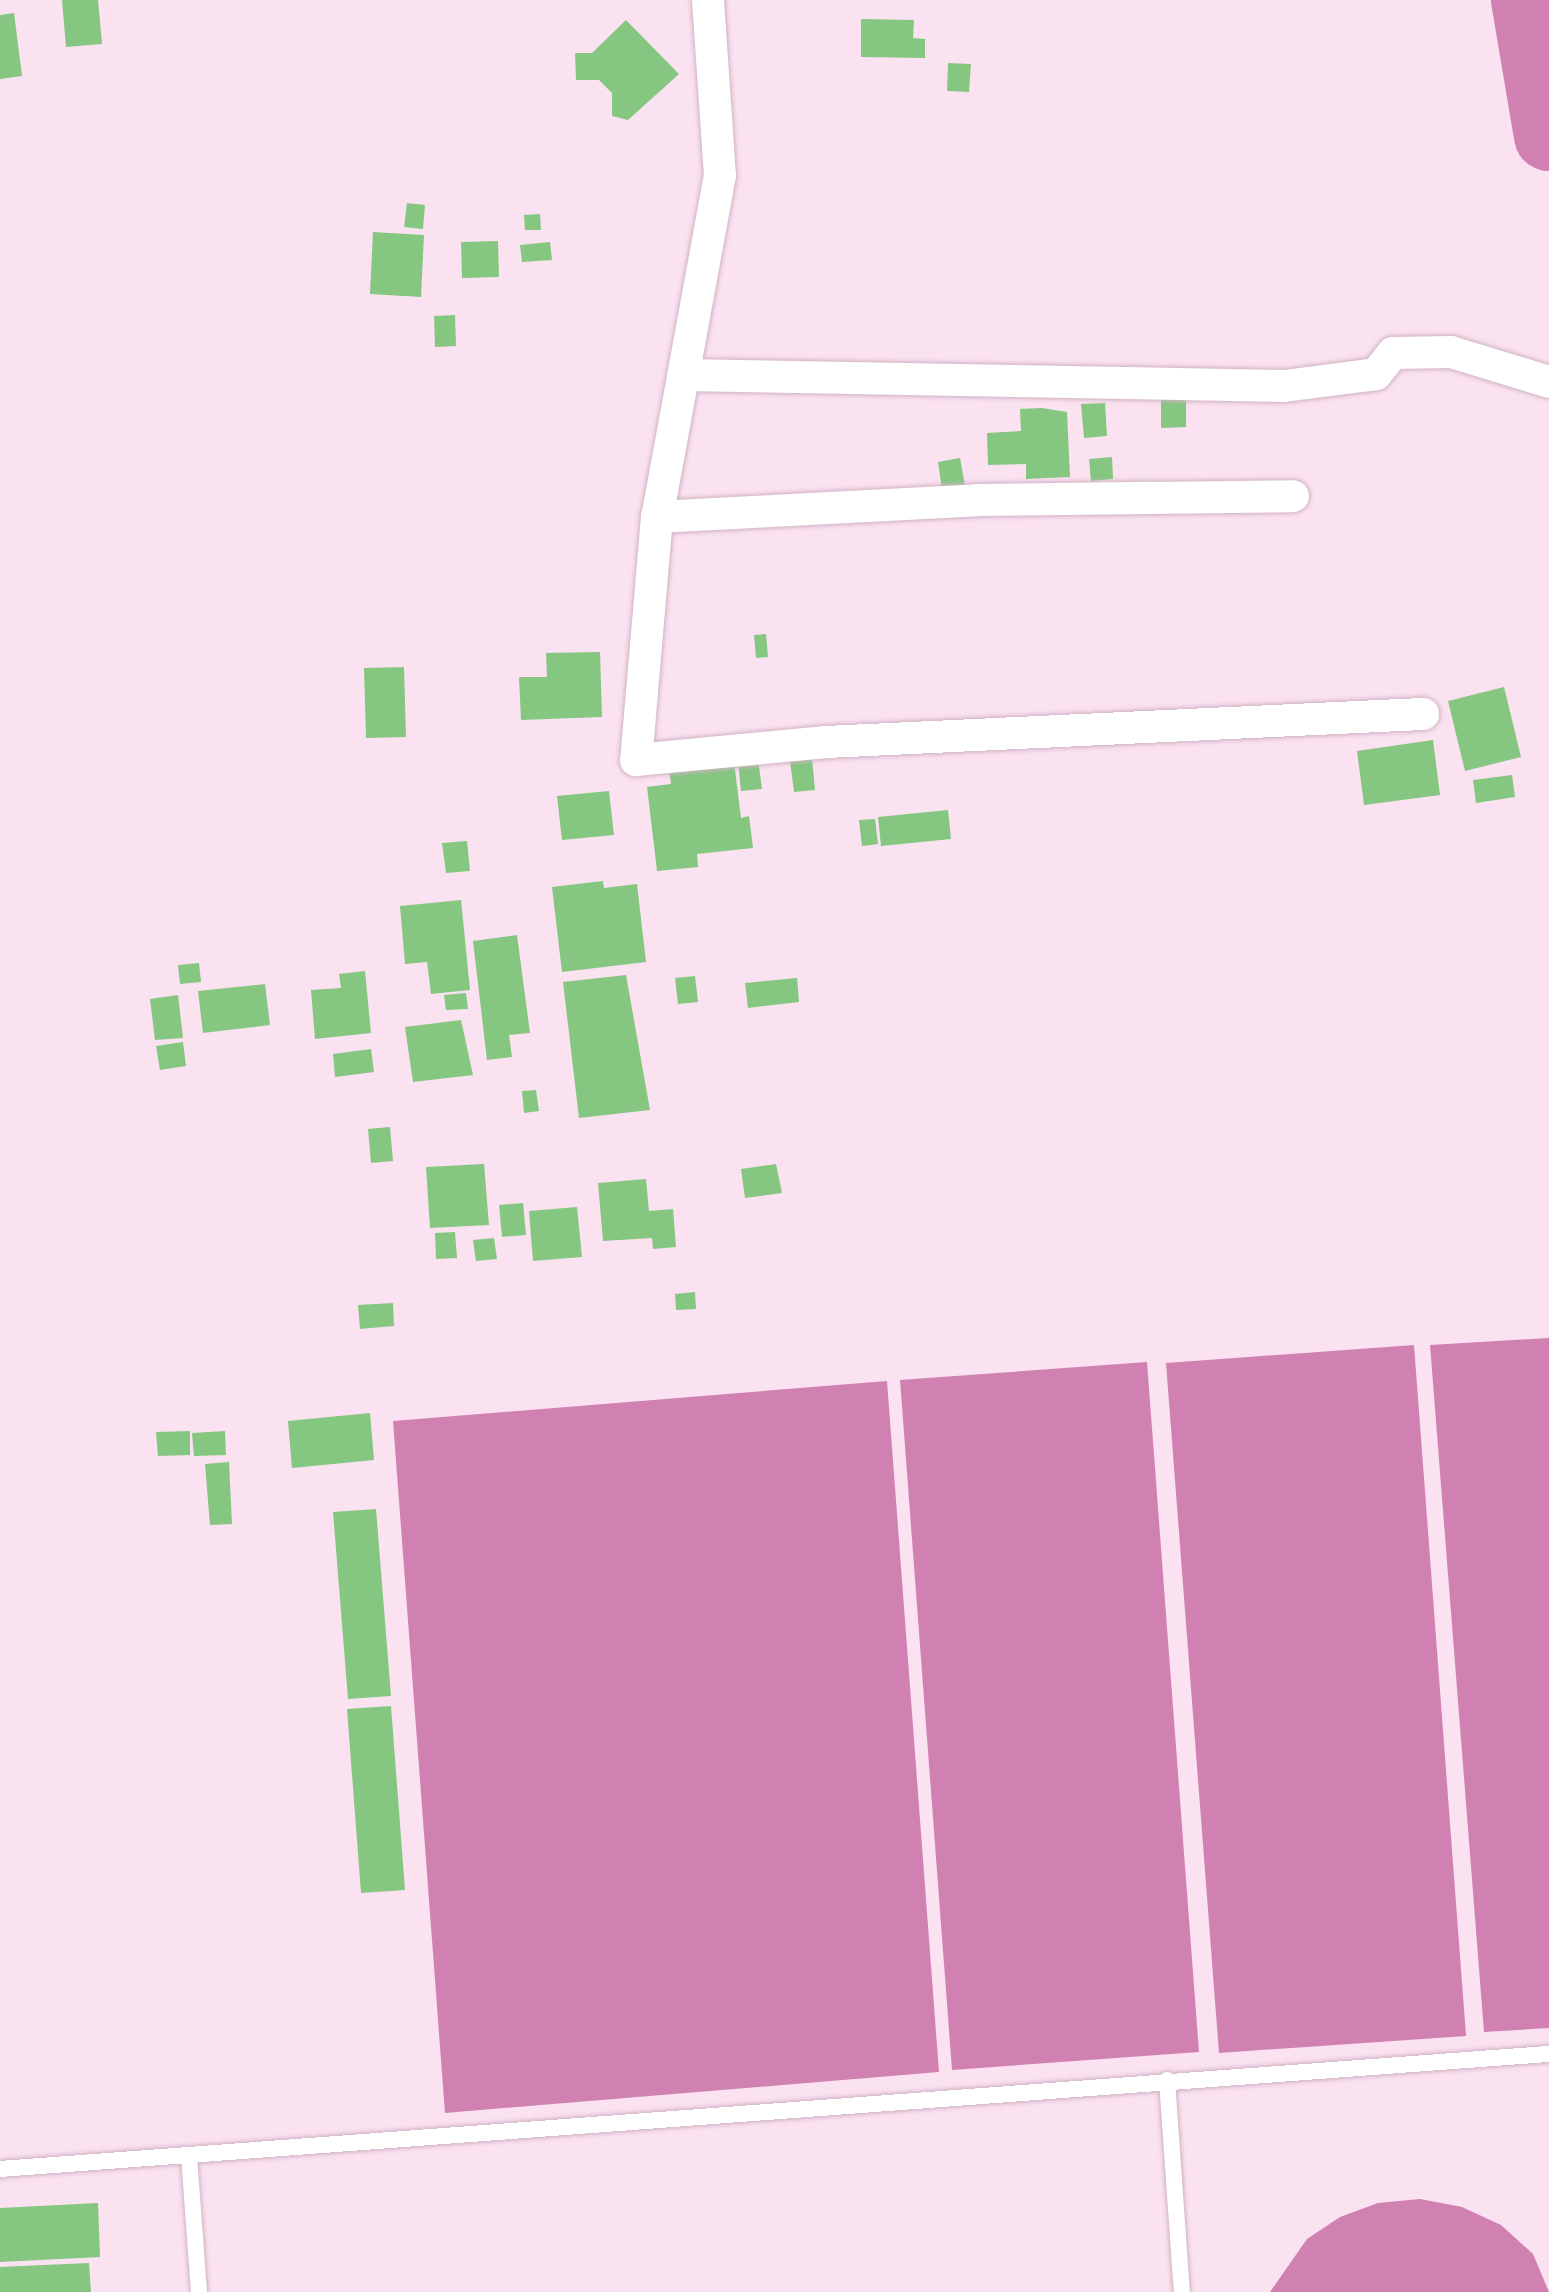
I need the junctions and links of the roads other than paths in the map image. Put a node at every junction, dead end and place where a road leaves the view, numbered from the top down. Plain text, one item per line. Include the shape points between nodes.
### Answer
1 (708, 0) edge
2 (685, 375) junction
3 (1549, 382) edge
4 (1293, 496) dead end
5 (657, 517) junction
6 (1423, 714) dead end
7 (1549, 2054) edge
8 (1167, 2080) junction
9 (189, 2156) junction
10 (0, 2169) edge
11 (199, 2292) edge
12 (1182, 2292) edge

1 - 2 street via 720,175
2 - 3 street via 1284,386 1376,374 1393,353 1451,352
2 - 5 street
4 - 5 street via 978,500
5 - 6 street via 636,760 826,742
7 - 8 lane
8 - 9 lane
8 - 12 lane
9 - 10 lane
9 - 11 lane

